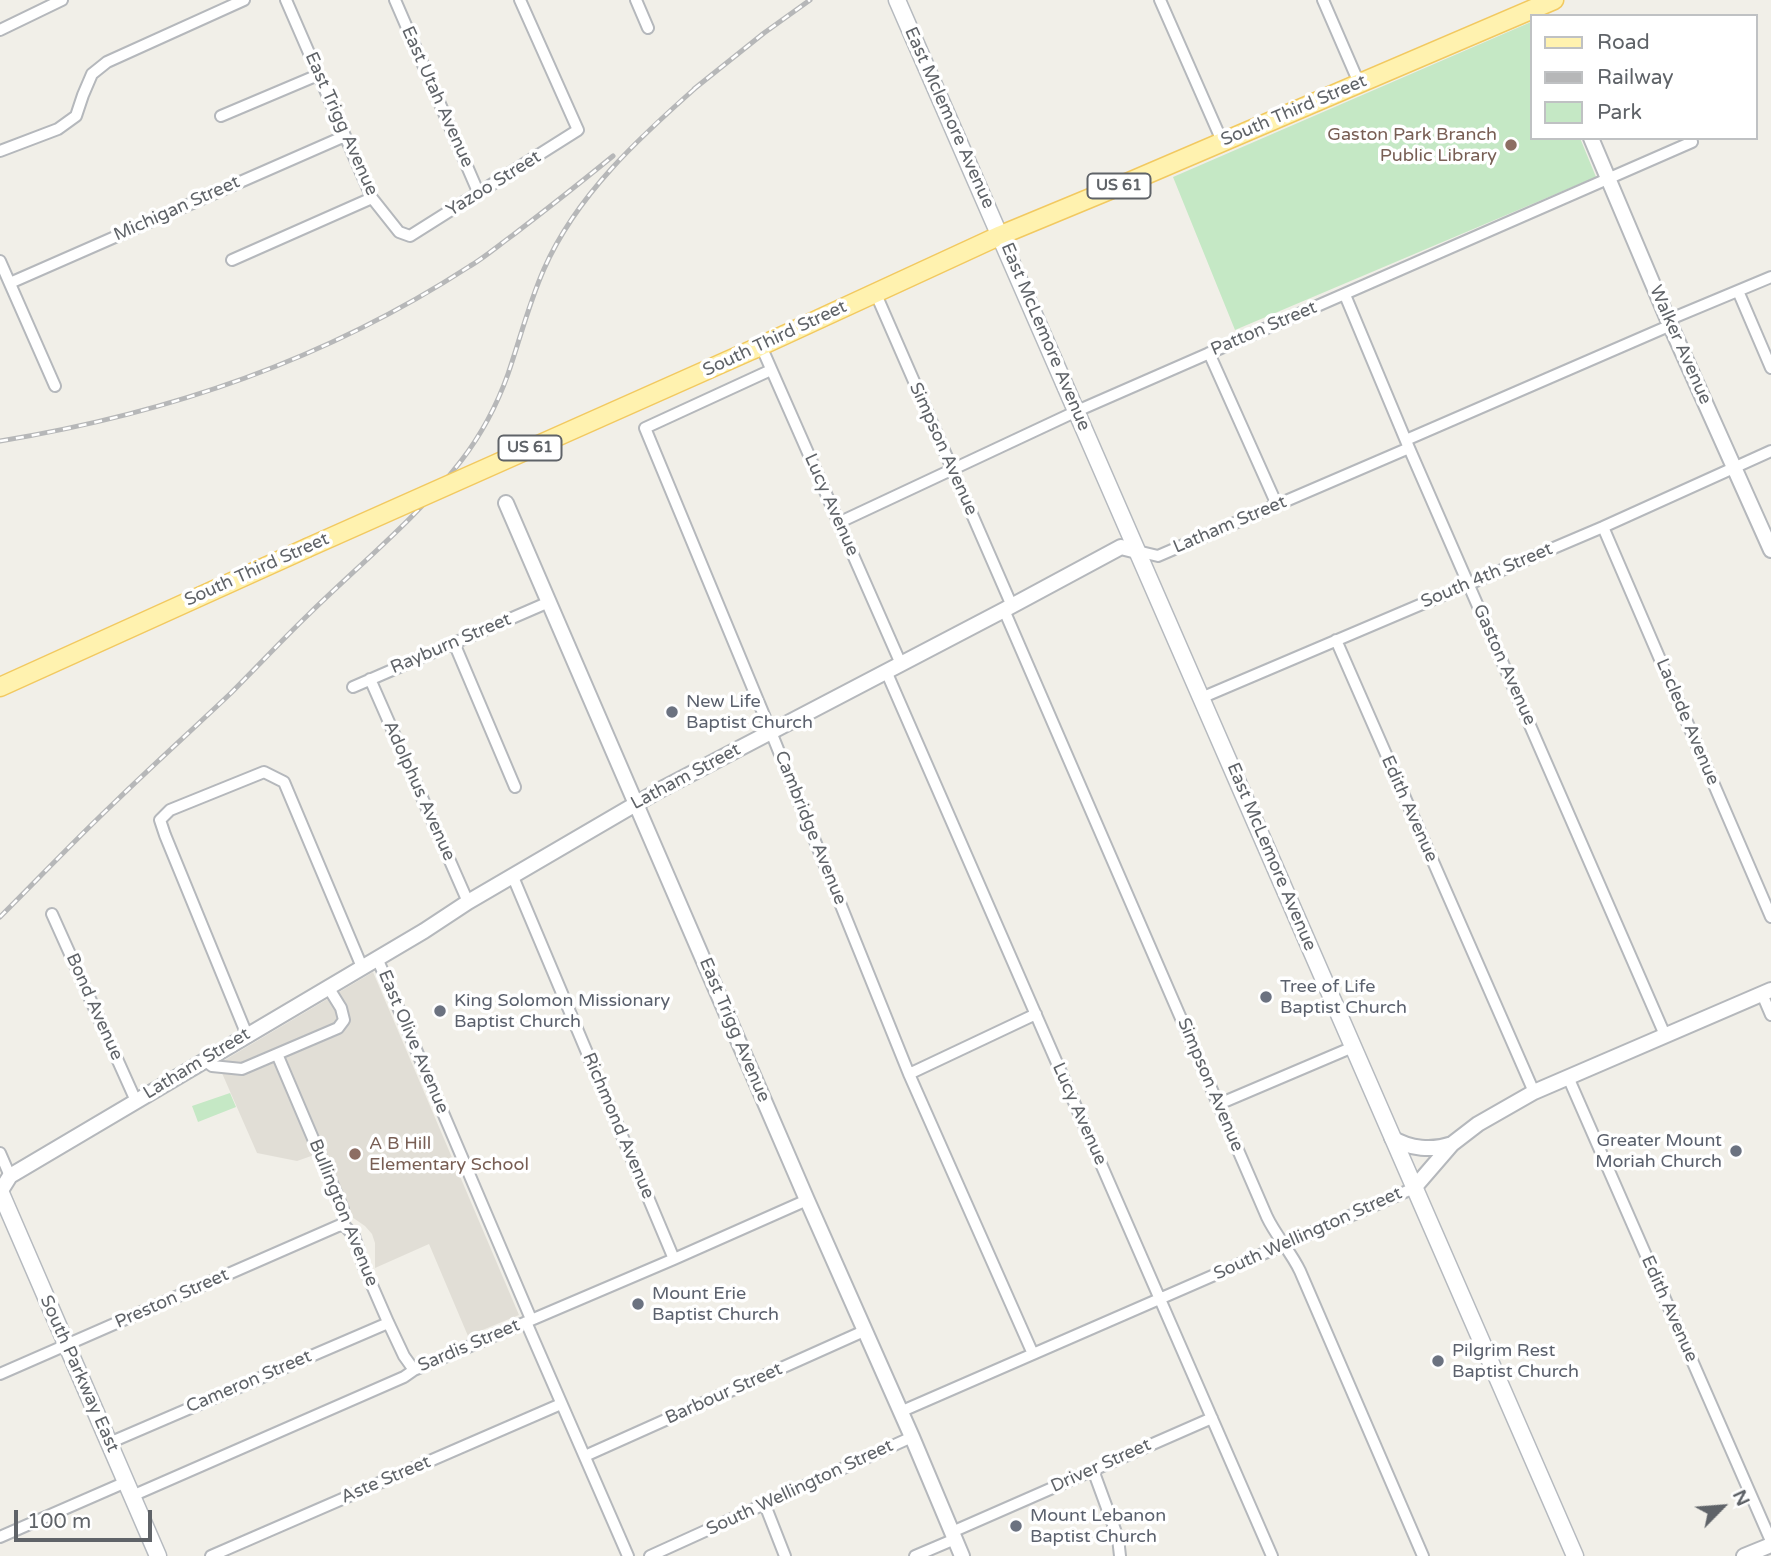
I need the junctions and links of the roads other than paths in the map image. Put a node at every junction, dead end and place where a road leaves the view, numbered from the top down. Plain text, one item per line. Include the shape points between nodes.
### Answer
1 (62, 0) edge
2 (244, 0) edge
3 (286, 0) edge
4 (395, 0) edge
5 (520, 0) edge
6 (636, 0) edge
7 (897, 0) edge
8 (1160, 0) edge
9 (1323, 0) edge
10 (1554, 0) edge
11 (1535, 8) edge
12 (648, 28) dead end
13 (0, 30) edge
14 (318, 75) junction
15 (1359, 83) junction
16 (221, 116) dead end
17 (345, 136) junction
18 (1592, 140) edge
19 (1222, 141) junction
20 (1692, 142) dead end
21 (0, 151) edge
22 (1608, 178) junction
23 (479, 194) junction
24 (372, 198) junction
25 (1001, 235) junction
26 (410, 236) joint
27 (232, 260) dead end
28 (0, 261) edge
29 (1771, 277) edge
30 (9, 283) junction
31 (1738, 291) junction
32 (875, 292) junction
33 (1345, 295) junction
34 (1670, 322) junction
35 (757, 348) junction
36 (1209, 353) junction
37 (1771, 368) edge
38 (771, 370) junction
39 (55, 386) dead end
40 (1077, 411) junction
41 (1408, 444) junction
42 (1771, 452) edge
43 (1734, 468) junction
44 (952, 470) junction
45 (506, 503) dead end
46 (1277, 505) junction
47 (838, 523) junction
48 (1603, 527) junction
49 (1771, 550) edge
50 (1137, 551) junction
51 (1469, 583) junction
52 (549, 602) junction
53 (1008, 608) junction
54 (1336, 640) junction
55 (454, 643) junction
56 (901, 664) junction
57 (886, 671) junction
58 (370, 679) junction
59 (0, 687) edge
60 (353, 687) dead end
61 (1201, 698) junction
62 (771, 732) junction
63 (515, 787) dead end
64 (637, 804) junction
65 (513, 877) junction
66 (468, 902) junction
67 (52, 914) dead end
68 (1771, 916) edge
69 (377, 958) junction
70 (362, 967) junction
71 (328, 987) junction
72 (1766, 992) edge
73 (1035, 1014) junction
74 (1771, 1015) edge
75 (247, 1035) junction
76 (1665, 1035) junction
77 (1353, 1047) junction
78 (277, 1054) junction
79 (204, 1060) junction
80 (909, 1074) junction
81 (1568, 1077) junction
82 (1534, 1092) junction
83 (136, 1101) junction
84 (1219, 1104) junction
85 (1392, 1138) junction
86 (1452, 1144) junction
87 (0, 1153) edge
88 (10, 1176) junction
89 (1414, 1188) junction
90 (0, 1192) edge
91 (807, 1200) junction
92 (344, 1225) junction
93 (1284, 1244) junction
94 (674, 1259) junction
95 (1160, 1300) junction
96 (528, 1320) junction
97 (388, 1323) junction
98 (864, 1331) junction
99 (67, 1346) junction
100 (1032, 1354) junction
101 (414, 1370) junction
102 (0, 1374) edge
103 (561, 1404) junction
104 (900, 1412) junction
105 (1212, 1418) junction
106 (912, 1437) junction
107 (109, 1443) junction
108 (584, 1456) junction
109 (1093, 1470) junction
110 (129, 1489) junction
111 (765, 1505) junction
112 (954, 1535) junction
113 (0, 1537) edge
114 (1771, 1543) edge
115 (158, 1556) edge
116 (211, 1556) edge
117 (628, 1556) edge
118 (650, 1556) edge
119 (785, 1556) edge
120 (915, 1556) edge
121 (962, 1556) edge
122 (1120, 1556) edge
123 (1272, 1556) edge
124 (1423, 1556) edge
125 (1575, 1556) edge
126 (1744, 1556) edge

1 - 13 street
2 - 21 street via 107,62 92,74 76,116
3 - 14 street, East Trigg Avenue
4 - 23 street, East Utah Avenue
5 - 23 street, Yazoo Street via 578,130
6 - 12 street
7 - 25 main road, East Mclemore Avenue
8 - 19 street
9 - 15 street
10 - 11 main road, South Third Street / US 61
11 - 15 main road, South Third Street / US 61
14 - 16 street
14 - 17 street, East Trigg Avenue
15 - 19 main road, South Third Street / US 61
17 - 24 street, East Trigg Avenue
17 - 30 street, Michigan Street
18 - 22 street, Walker Avenue
19 - 25 main road, South Third Street / US 61
20 - 22 street, Patton Street
22 - 33 street, Patton Street
22 - 34 street, Walker Avenue
23 - 26 street, Yazoo Street
24 - 26 street, East Trigg Avenue via 398,232
24 - 27 street
25 - 32 main road, South Third Street / US 61
25 - 40 main road, East McLemore Avenue
28 - 30 street
29 - 31 street, Latham Street
30 - 39 street
31 - 34 street, Latham Street
31 - 37 street
32 - 35 main road, South Third Street / US 61
32 - 44 street, Simpson Avenue
33 - 36 street, Patton Street
33 - 41 street, Gaston Avenue
34 - 41 street, Latham Street
34 - 43 street, Walker Avenue
35 - 38 street, Lucy Avenue
35 - 59 main road, South Third Street / US 61, bridge
36 - 40 street, Patton Street
36 - 46 street
38 - 47 street, Lucy Avenue
38 - 62 street, Cambridge Avenue via 645,428
40 - 44 street, Patton Street
40 - 50 main road, East McLemore Avenue
41 - 46 street, Latham Street
41 - 51 street, Gaston Avenue
42 - 43 street, South 4th Street
43 - 48 street, South 4th Street
43 - 49 street, Walker Avenue
44 - 47 street, Patton Street
44 - 53 street, Simpson Avenue
45 - 52 street, East Trigg Avenue
46 - 50 street, Latham Street via 1158,556
47 - 56 street, Lucy Avenue
48 - 51 street, South 4th Street
48 - 68 street, Laclede Avenue
50 - 53 street, Latham Street via 1121,547
50 - 61 main road, East McLemore Avenue
51 - 54 street, South 4th Street
51 - 76 street, Gaston Avenue
52 - 55 street, Rayburn Street
52 - 64 street, East Trigg Avenue
53 - 56 street, Latham Street
53 - 84 street, Simpson Avenue
54 - 61 street, South 4th Street
54 - 82 street, Edith Avenue
55 - 58 street, Rayburn Street
55 - 63 street
56 - 57 street, Latham Street
57 - 62 street, Latham Street
57 - 73 street, Lucy Avenue
58 - 60 street, Rayburn Street
58 - 66 street, Adolphus Avenue
61 - 77 main road, East McLemore Avenue
62 - 64 street, Latham Street
62 - 80 street, Cambridge Avenue
64 - 65 street, Latham Street
64 - 91 street, East Trigg Avenue
65 - 66 street, Latham Street
65 - 94 street, Richmond Avenue
66 - 69 street, Latham Street
67 - 83 street, Bond Avenue
69 - 70 street, Latham Street
69 - 96 street, East Olive Avenue
70 - 71 street, Latham Street
70 - 75 street, East Olive Avenue via 284,782 264,772 170,810 160,820 165,835
71 - 75 street, Latham Street
71 - 78 street via 343,1014 342,1025
72 - 74 street
72 - 76 street, South Wellington Street
73 - 80 street
73 - 95 street, Lucy Avenue
75 - 79 street, Latham Street
76 - 81 street, South Wellington Street
77 - 84 street
77 - 85 main road, East McLemore Avenue
78 - 79 street via 242,1069 212,1066
78 - 92 street, Bullington Avenue via 343,1209
79 - 83 street, Latham Street
80 - 100 street, Cambridge Avenue
81 - 82 street, South Wellington Street
81 - 114 street, Edith Avenue
82 - 86 street, South Wellington Street
83 - 88 street, Latham Street
84 - 93 street, Simpson Avenue via 1267,1217
85 - 86 street via 1422,1148
85 - 89 main road, East McLemore Avenue
86 - 89 street, South Wellington Street
87 - 88 street
88 - 90 street, Latham Street
89 - 93 street, South Wellington Street
89 - 125 main road, East McLemore Avenue
90 - 99 main road, South Parkway East
91 - 94 street, Sardis Street
91 - 98 street, East Trigg Avenue
92 - 97 street, Bullington Avenue via 354,1237
92 - 99 street, Preston Street
93 - 95 street, South Wellington Street
93 - 124 street, Simpson Avenue via 1300,1271
94 - 96 street, Sardis Street
95 - 100 street, South Wellington Street
95 - 105 street, Lucy Avenue
96 - 101 street, Sardis Street
96 - 103 street, East Olive Avenue
97 - 101 street, Bullington Avenue
97 - 107 street, Cameron Street
98 - 104 street, East Trigg Avenue
98 - 108 street, Barbour Street
99 - 102 street, Preston Street
99 - 107 main road, South Parkway East
100 - 104 street, South Wellington Street
101 - 110 street, Sardis Street
103 - 108 street, East Olive Avenue
103 - 116 street, Aste Street
104 - 106 street, East Trigg Avenue
105 - 109 street, Driver Street
105 - 123 street, Lucy Avenue
106 - 111 street, South Wellington Street
106 - 112 street, East Trigg Avenue
107 - 110 main road, South Parkway East
108 - 117 street, East Olive Avenue
109 - 112 street, Driver Street
109 - 122 street
110 - 113 street
110 - 115 main road, South Parkway East
111 - 118 street, South Wellington Street
111 - 119 street
112 - 120 street, Driver Street
112 - 121 street, East Trigg Avenue
114 - 126 street

